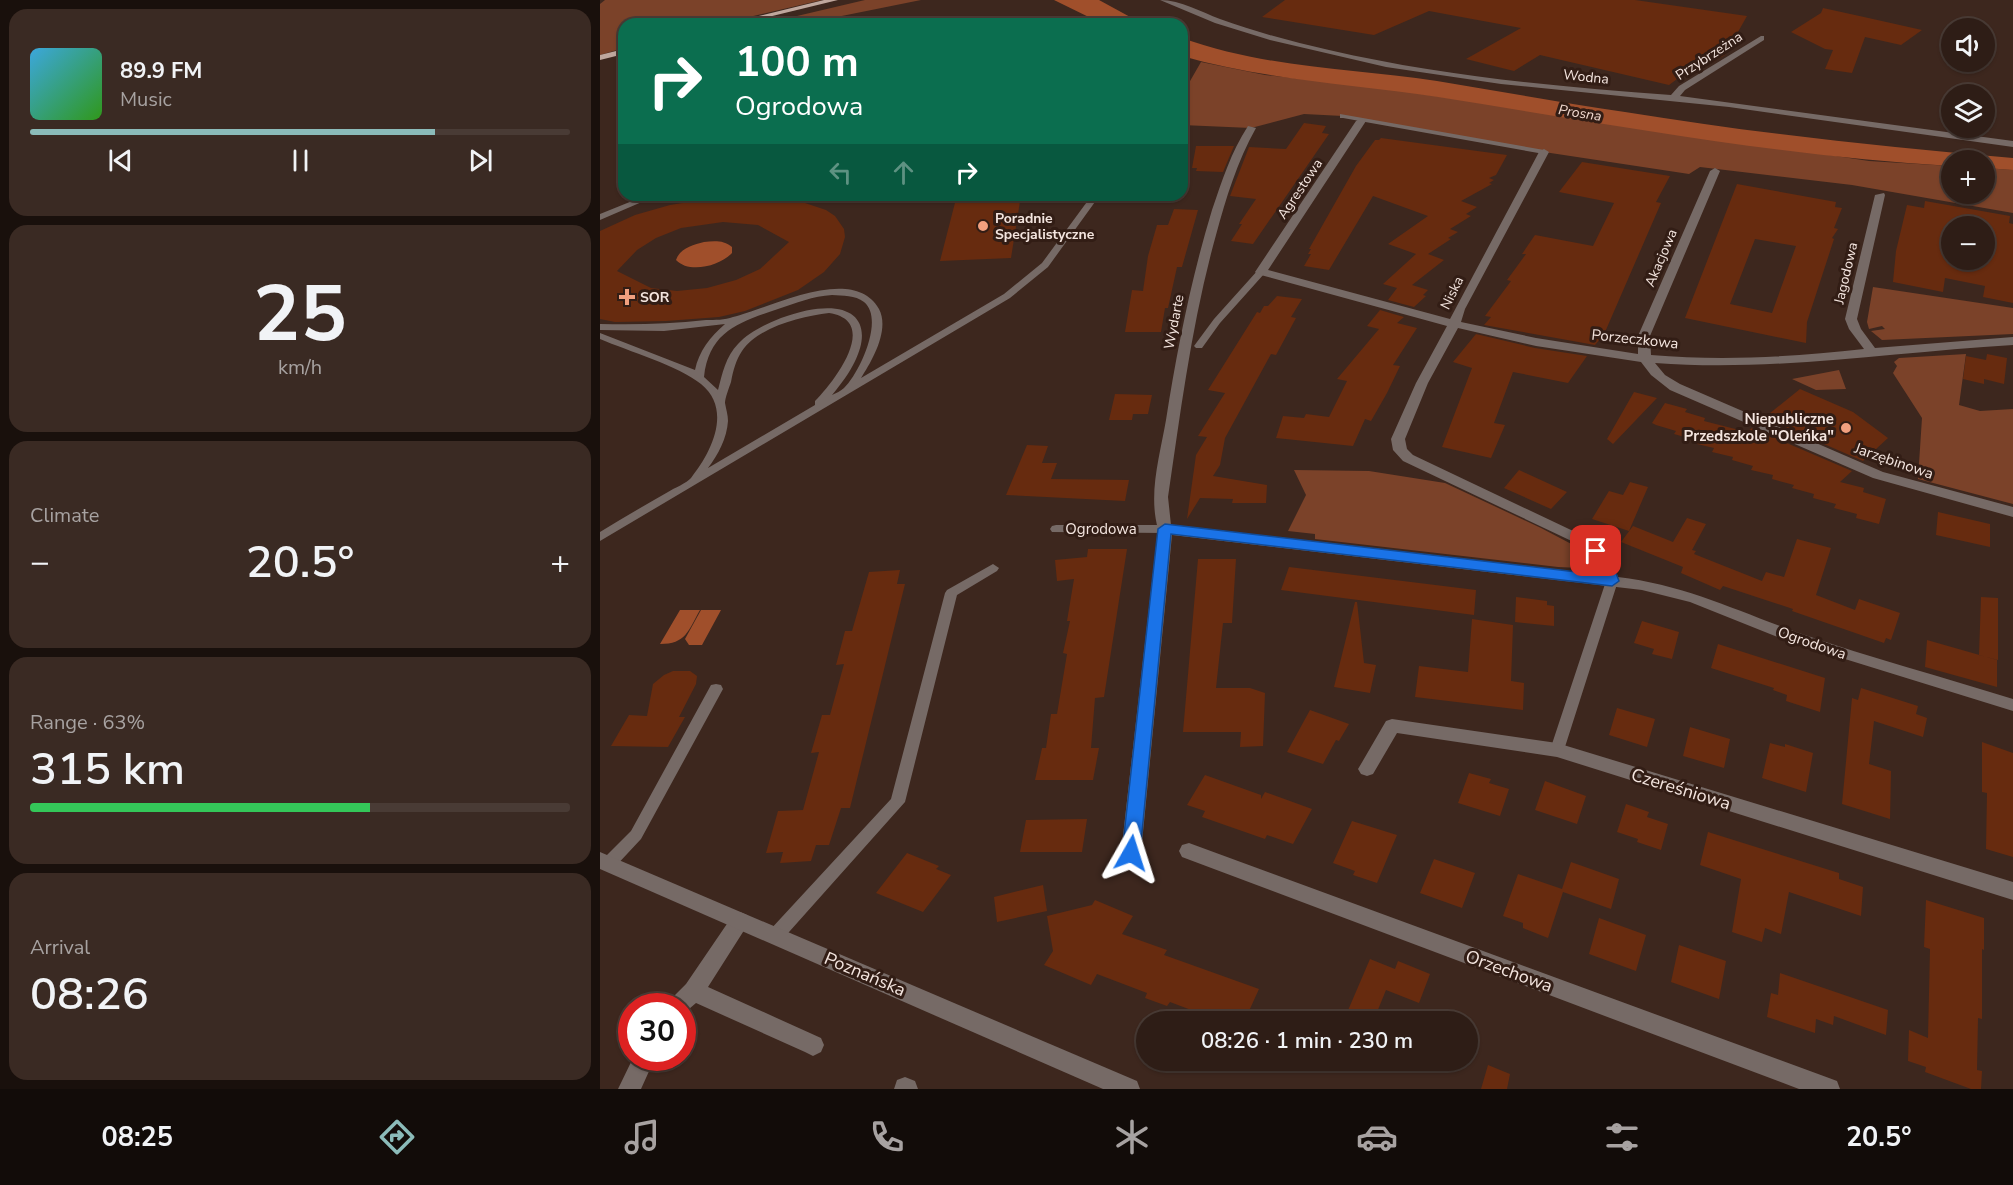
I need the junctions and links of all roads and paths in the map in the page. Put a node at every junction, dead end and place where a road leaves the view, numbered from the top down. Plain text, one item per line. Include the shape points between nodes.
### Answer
1 (834, 0) edge
2 (1164, 0) edge
3 (756, 18) edge
4 (1761, 38) dead end
5 (618, 53) edge
6 (600, 58) edge
7 (1674, 98) junction
8 (1343, 116) dead end
9 (1361, 121) junction
10 (1251, 128) dead end
11 (2013, 144) edge
12 (1544, 153) joint
13 (1715, 171) dead end
14 (1880, 195) dead end
15 (640, 201) edge
16 (1092, 201) edge
17 (600, 218) edge
18 (1261, 272) junction
19 (737, 320) junction
20 (1454, 324) junction
21 (600, 327) edge
22 (600, 336) edge
23 (2013, 341) edge
24 (1199, 346) dead end
25 (1872, 352) junction
26 (1645, 358) junction
27 (699, 377) junction
28 (847, 392) junction
29 (720, 399) junction
30 (810, 413) junction
31 (691, 484) junction
32 (2013, 512) edge
33 (1165, 529) junction
34 (1056, 530) dead end
35 (600, 537) edge
36 (993, 568) dead end
37 (1612, 581) junction
38 (716, 689) dead end
39 (2013, 705) edge
40 (1557, 750) junction
41 (1367, 769) dead end
42 (1189, 850) dead end
43 (1131, 853) dead end
44 (602, 864) edge
45 (2013, 891) edge
46 (741, 921) junction
47 (775, 936) junction
48 (690, 993) edge
49 (696, 1003) edge
50 (813, 1045) dead end
51 (638, 1071) edge
52 (1100, 1083) edge
53 (629, 1089) edge
54 (1129, 1089) edge
55 (1829, 1089) edge

1 - 3 main road
2 - 7 street, Wodna via 1336,55 1478,78
4 - 7 street, Przybrzeżna via 1682,88
5 - 6 main road
7 - 11 street, Wodna
8 - 9 lane
9 - 12 lane
9 - 18 street, Agrestowa
10 - 33 street, Wydarte via 1219,206 1194,298 1161,497
12 - 20 street, Niska
13 - 26 street, Akacjowa via 1644,336
14 - 25 street, Jagodowa via 1851,319
15 - 17 lane
16 - 28 lane via 1054,254 1022,286
18 - 20 street, Porzeczkowa
18 - 24 lane
19 - 21 lane via 664,328
19 - 27 lane via 706,348
19 - 28 lane via 819,293 843,292 868,301 877,312 876,336
20 - 26 street, Porzeczkowa via 1536,342
20 - 37 street, Niska via 1398,439 1400,450 1408,458 1585,542 1605,561
22 - 27 lane
23 - 25 street, Porzeczkowa
25 - 26 street, Porzeczkowa via 1734,363
26 - 32 street, Jarzębinowa via 1658,376 1675,387 1864,470
27 - 29 lane
28 - 30 lane
29 - 30 lane via 735,354 752,336 814,311 845,312 855,324 854,351 838,383
29 - 31 lane via 720,437
30 - 31 lane
31 - 35 lane
33 - 34 lane, Ogrodowa
33 - 37 street, Ogrodowa
33 - 43 street
36 - 47 lane via 951,593 898,802
37 - 39 street, Ogrodowa via 1694,598 1796,638
37 - 40 lane
38 - 44 lane via 636,835
40 - 41 street, Czereśniowa via 1392,726
40 - 45 street, Czereśniowa
42 - 55 street, Orzechowa
44 - 46 street, Poznańska
46 - 47 street, Poznańska
46 - 48 street
47 - 52 street, Poznańska
49 - 50 street
51 - 53 street
52 - 54 street, Poznańska

